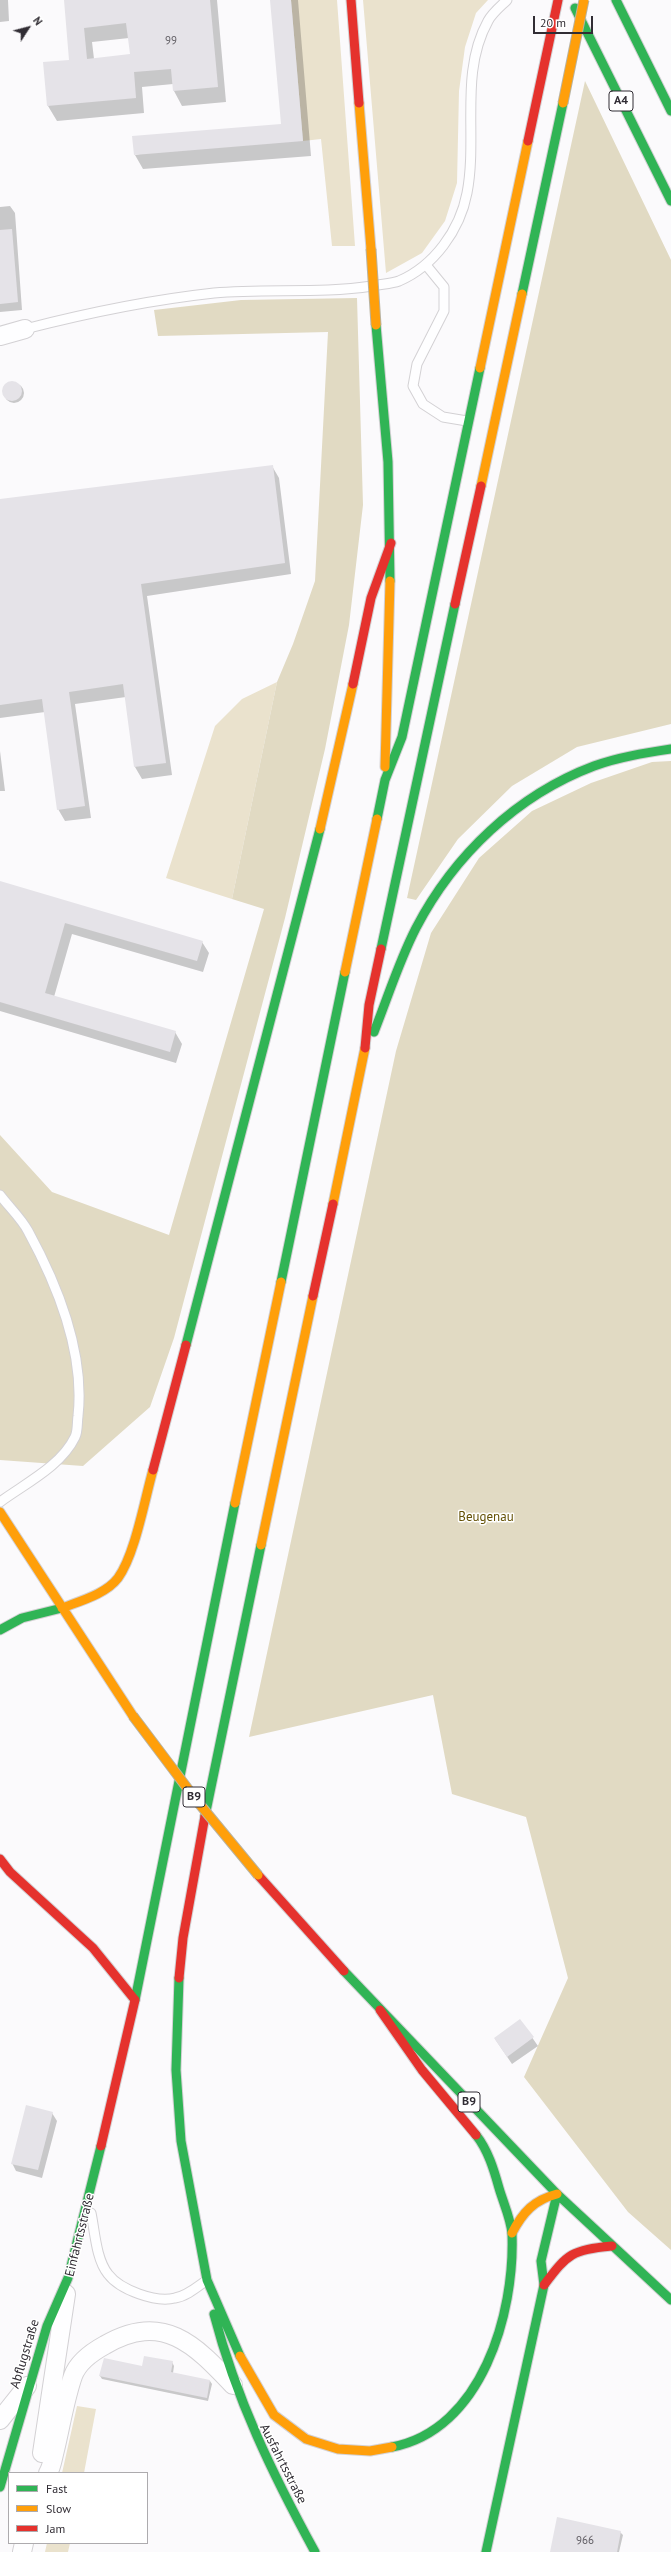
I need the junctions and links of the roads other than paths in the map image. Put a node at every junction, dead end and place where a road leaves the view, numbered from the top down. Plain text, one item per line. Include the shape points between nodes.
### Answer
1 (351, 0) edge
2 (507, 0) edge
3 (558, 0) edge
4 (571, 0) edge
5 (584, 0) edge
6 (616, 0) edge
7 (671, 110) edge
8 (671, 201) edge
9 (426, 265) junction
10 (25, 329) joint
11 (0, 336) edge
12 (467, 421) junction
13 (392, 544) junction
14 (671, 744) edge
15 (671, 748) edge
16 (623, 755) junction
17 (385, 780) junction
18 (364, 1057) junction
19 (0, 1195) edge
20 (0, 1502) edge
21 (0, 1512) edge
22 (62, 1608) junction
23 (0, 1630) edge
24 (0, 1859) edge
25 (135, 2000) junction
26 (380, 2010) junction
27 (557, 2194) junction
28 (88, 2202) junction
29 (512, 2233) junction
30 (612, 2246) junction
31 (68, 2278) junction
32 (206, 2280) junction
33 (544, 2285) junction
34 (671, 2300) edge
35 (29, 2383) junction
36 (233, 2385) junction
37 (0, 2420) edge
38 (38, 2472) edge
39 (48, 2472) edge
40 (0, 2487) edge
41 (315, 2552) edge
42 (486, 2552) edge

1 - 13 main road, bridge via 388,462
2 - 9 lane via 489,19 475,50 471,165 467,194 457,224
3 - 12 main road
4 - 8 main road, A4
5 - 18 main road, bridge via 369,1005
6 - 7 main road
9 - 10 lane via 398,281 353,288 215,293 99,310
9 - 12 lane via 444,287 444,311 417,364 413,386 423,404 443,417
10 - 11 street
12 - 17 main road via 402,737
13 - 17 main road
13 - 22 main road via 371,598 331,782 291,945 134,1541 118,1578 98,1593
14 - 16 lane
15 - 16 main road
16 - 18 main road via 581,769 552,784 516,808 480,838 449,875 422,915 398,968
17 - 25 main road, Einfahrtsstraße via 240,1476
18 - 32 main road via 211,1780 183,1938 176,2070 180,2141
19 - 20 lane via 27,1230 55,1288 72,1342 80,1397 76,1435 66,1451
21 - 22 main road, B9
22 - 23 main road via 32,1615 7,1624
22 - 26 main road, B9, bridge via 134,1716 197,1800 258,1875
24 - 25 main road via 10,1872 102,1957 124,1982
25 - 28 main road, Einfahrtsstraße
26 - 27 main road, B9
26 - 29 main road via 422,2070 480,2140 493,2167
27 - 29 main road via 541,2197 523,2212
27 - 30 main road, B9
27 - 33 main road via 541,2261
28 - 31 main road, Einfahrtsstraße
28 - 32 lane via 100,2259 108,2274 119,2285 133,2292 174,2299 187,2294
29 - 32 main road via 509,2297 496,2346 478,2382 456,2410 429,2432 397,2446 370,2452 338,2449 306,2439 274,2415 234,2346
30 - 33 main road via 578,2249 563,2259
30 - 34 main road, B9
31 - 35 main road, Abflugstraße via 47,2326
31 - 38 street, Einfahrtsstraße via 50,2414
32 - 36 main road, Ausfahrtsstraße
33 - 42 main road
35 - 37 street
35 - 40 main road, Abflugstraße
36 - 39 street via 200,2350 164,2332 135,2332 112,2341 91,2353 73,2374
36 - 41 main road, Ausfahrtsstraße via 250,2428

